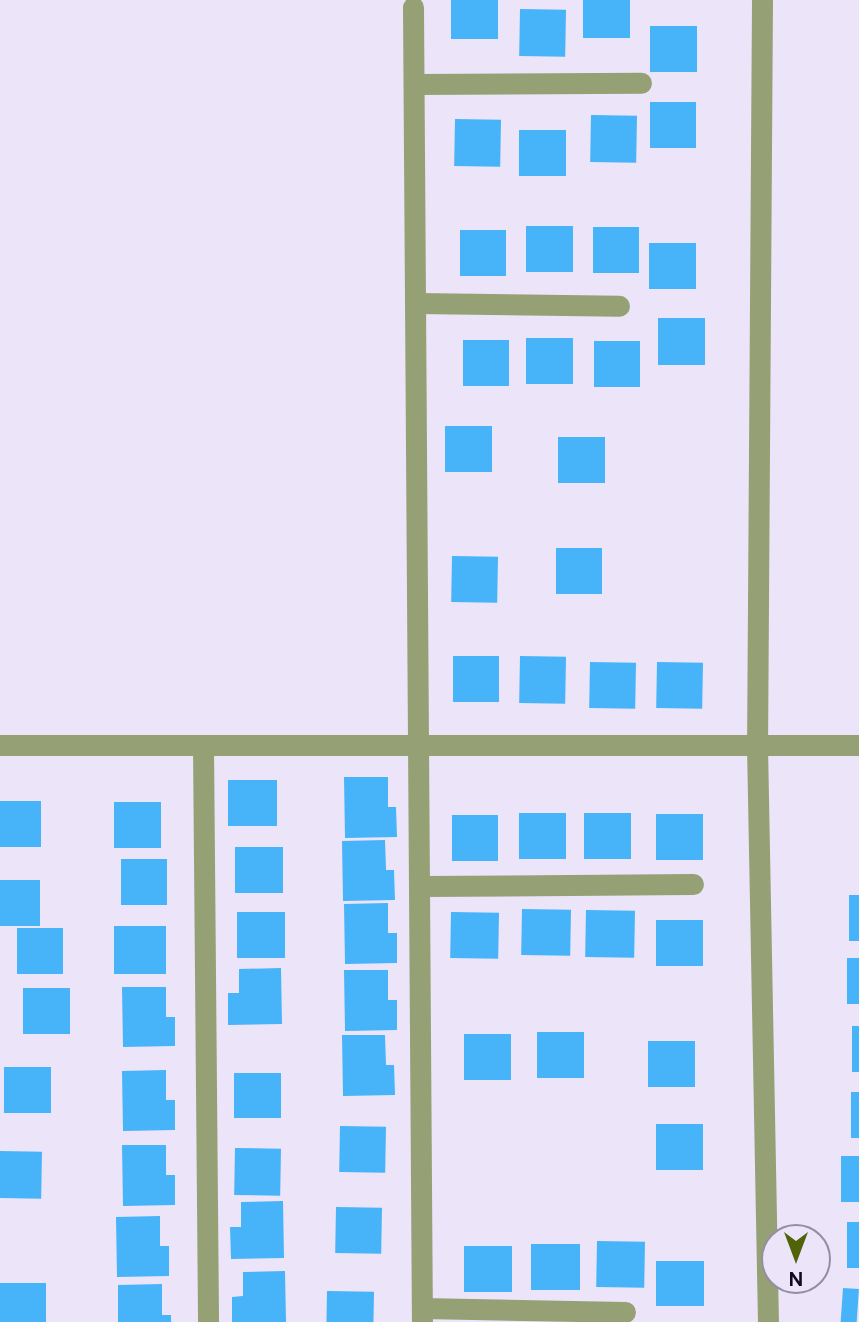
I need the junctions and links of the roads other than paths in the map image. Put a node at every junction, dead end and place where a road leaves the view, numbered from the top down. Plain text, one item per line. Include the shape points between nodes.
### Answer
1 (762, 0) edge
2 (413, 6) dead end
3 (641, 83) dead end
4 (415, 84) junction
5 (416, 303) junction
6 (619, 306) dead end
7 (0, 745) edge
8 (203, 745) junction
9 (420, 745) junction
10 (757, 745) junction
11 (859, 745) edge
12 (693, 884) dead end
13 (421, 886) junction
14 (625, 1312) dead end
15 (422, 1315) edge
16 (208, 1322) edge
17 (768, 1322) edge

1 - 10 street
2 - 4 street
3 - 4 street
4 - 5 street
5 - 6 street
5 - 9 street
7 - 8 street
8 - 9 street
8 - 16 street
9 - 10 street
9 - 13 street
10 - 11 street
10 - 17 street
12 - 13 street
13 - 15 street
14 - 15 street

